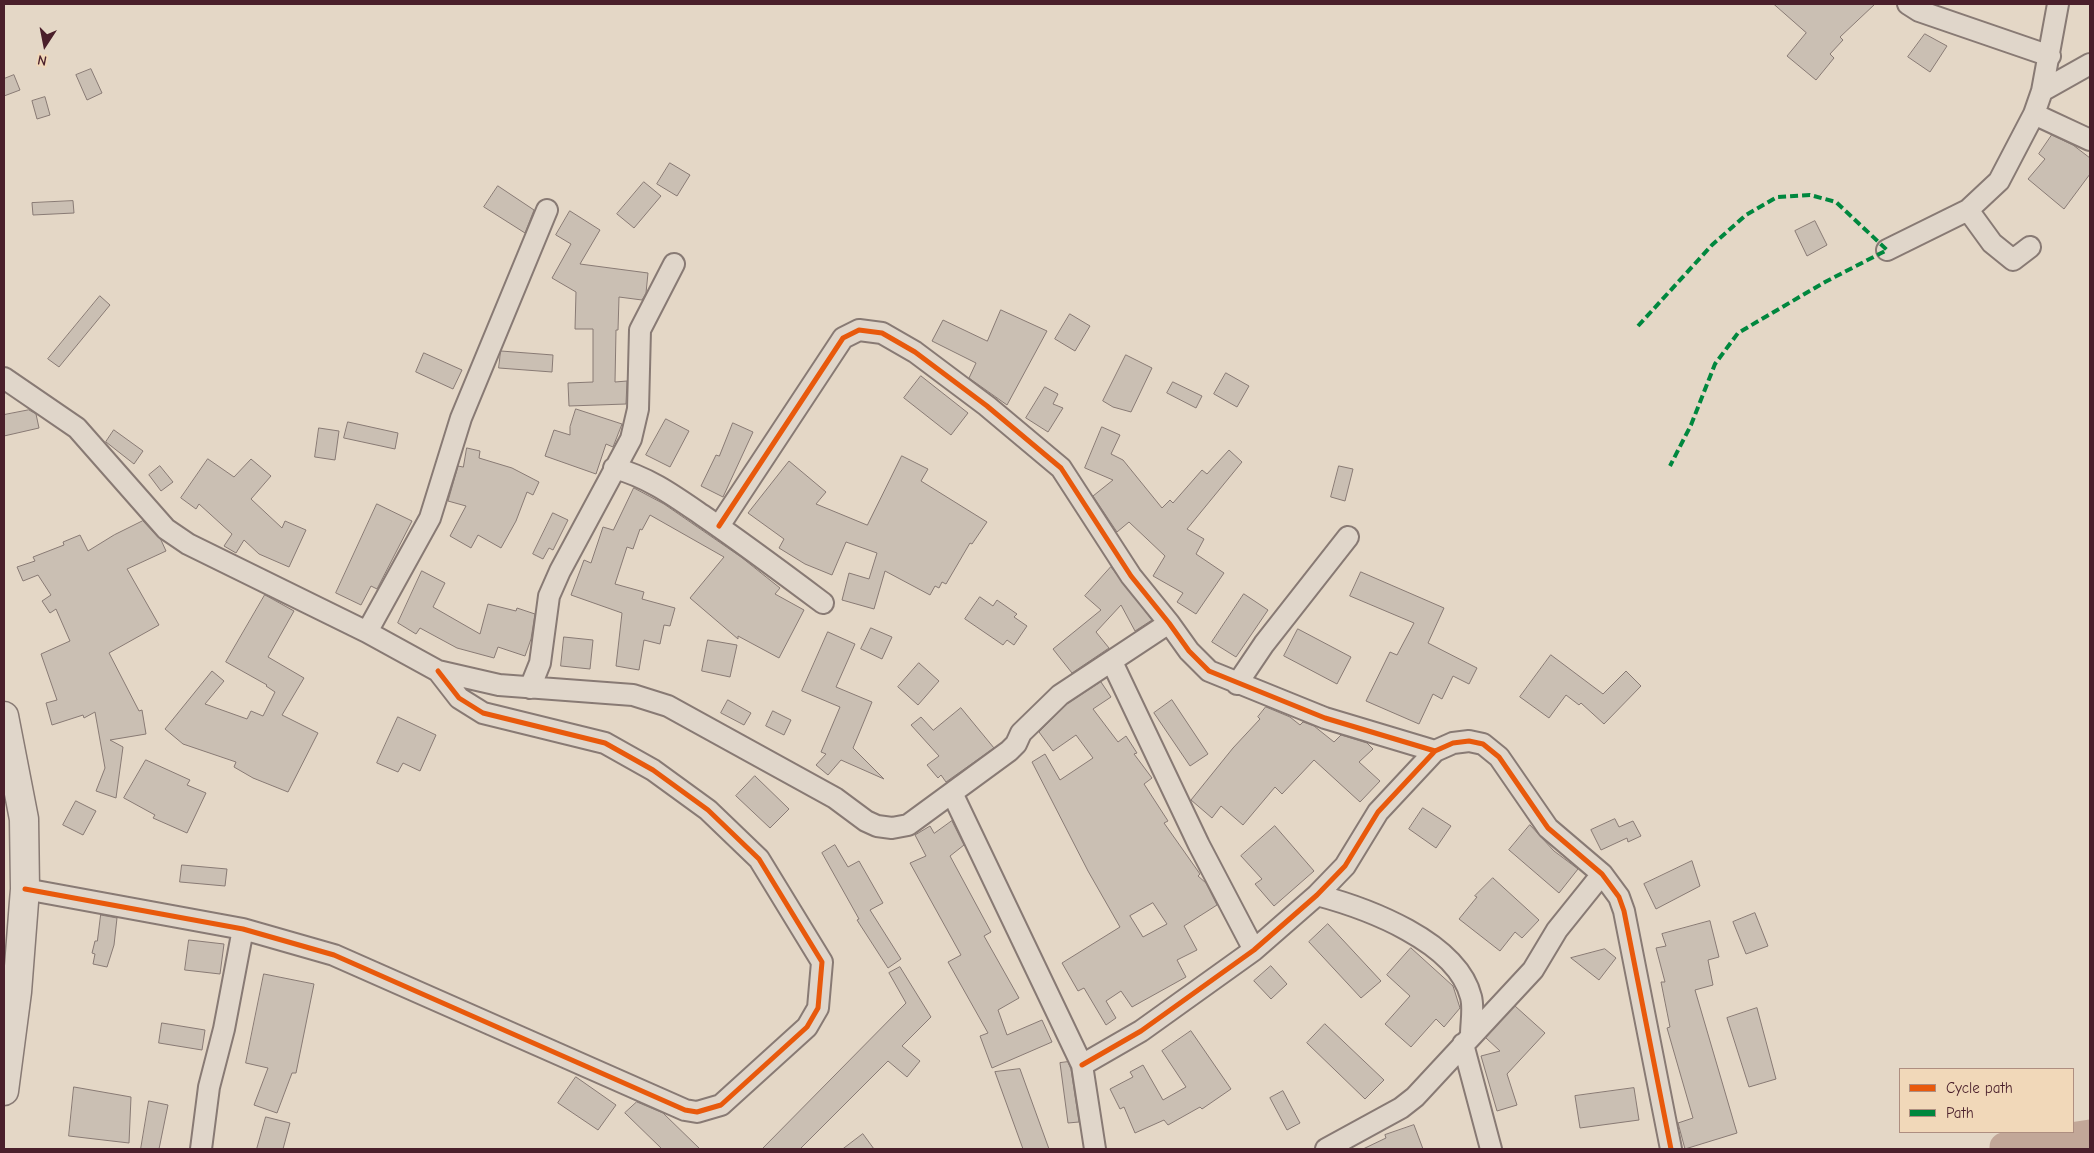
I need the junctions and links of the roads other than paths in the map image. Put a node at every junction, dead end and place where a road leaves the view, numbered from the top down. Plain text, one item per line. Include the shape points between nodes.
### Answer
1 (1908, 4) edge
2 (2058, 4) edge
3 (2050, 56) junction
4 (2090, 64) edge
5 (2042, 92) junction
6 (2034, 114) junction
7 (2090, 140) edge
8 (546, 210) dead end
9 (1968, 210) junction
10 (2030, 247) dead end
11 (1887, 250) dead end
12 (674, 264) dead end
13 (4, 378) edge
14 (614, 468) junction
15 (719, 526) junction
16 (1348, 537) dead end
17 (823, 603) dead end
18 (1169, 623) junction
19 (367, 632) junction
20 (1112, 662) junction
21 (438, 671) junction
22 (1237, 684) junction
23 (530, 688) junction
24 (4, 716) edge
25 (1435, 752) junction
26 (953, 794) junction
27 (1602, 874) junction
28 (25, 889) junction
29 (1317, 895) junction
30 (243, 929) junction
31 (1254, 950) junction
32 (1467, 1039) junction
33 (1082, 1065) junction
34 (4, 1091) edge
35 (201, 1149) edge
36 (1095, 1149) edge
37 (1326, 1149) edge
38 (1491, 1149) edge
39 (1671, 1149) edge

1 - 3 street via 1919,11
2 - 3 street
3 - 5 street
4 - 5 street
5 - 6 street
6 - 7 street
6 - 9 street via 1999,181
8 - 19 street via 461,418 430,518
9 - 10 street via 1992,243 2013,260
9 - 11 street
12 - 14 street via 640,330 638,408 631,439
13 - 19 street via 77,428 166,529 188,544
14 - 15 street via 657,484
14 - 23 street via 549,596 540,663
15 - 17 street
15 - 18 street via 843,338 859,330 882,334 915,352 1062,468 1131,576
16 - 22 street via 1264,644
18 - 20 street
18 - 22 street via 1189,651 1209,671
19 - 21 street
20 - 26 street via 1060,695 1021,733 1016,744
20 - 31 street via 1199,845
21 - 23 street via 499,685
21 - 30 street via 459,698 483,713 605,743 653,770 708,810 759,858 822,962 818,1008 806,1028 721,1105 691,1111 334,955
22 - 25 street via 1325,718
23 - 26 street via 633,695 668,706 835,798 878,826 908,825
24 - 28 highway via 24,819
25 - 27 street via 1453,743 1469,741 1483,744 1499,757 1548,828
25 - 29 street via 1378,812 1345,866
26 - 33 street
27 - 32 street via 1556,930 1533,970
27 - 39 street via 1624,911
28 - 30 street
28 - 34 highway via 17,992
29 - 31 street
29 - 32 street via 1352,904 1384,918 1443,954 1462,976 1471,998
30 - 35 street via 209,1087
31 - 33 street via 1141,1031
32 - 37 street via 1401,1108
32 - 38 street
33 - 36 street

